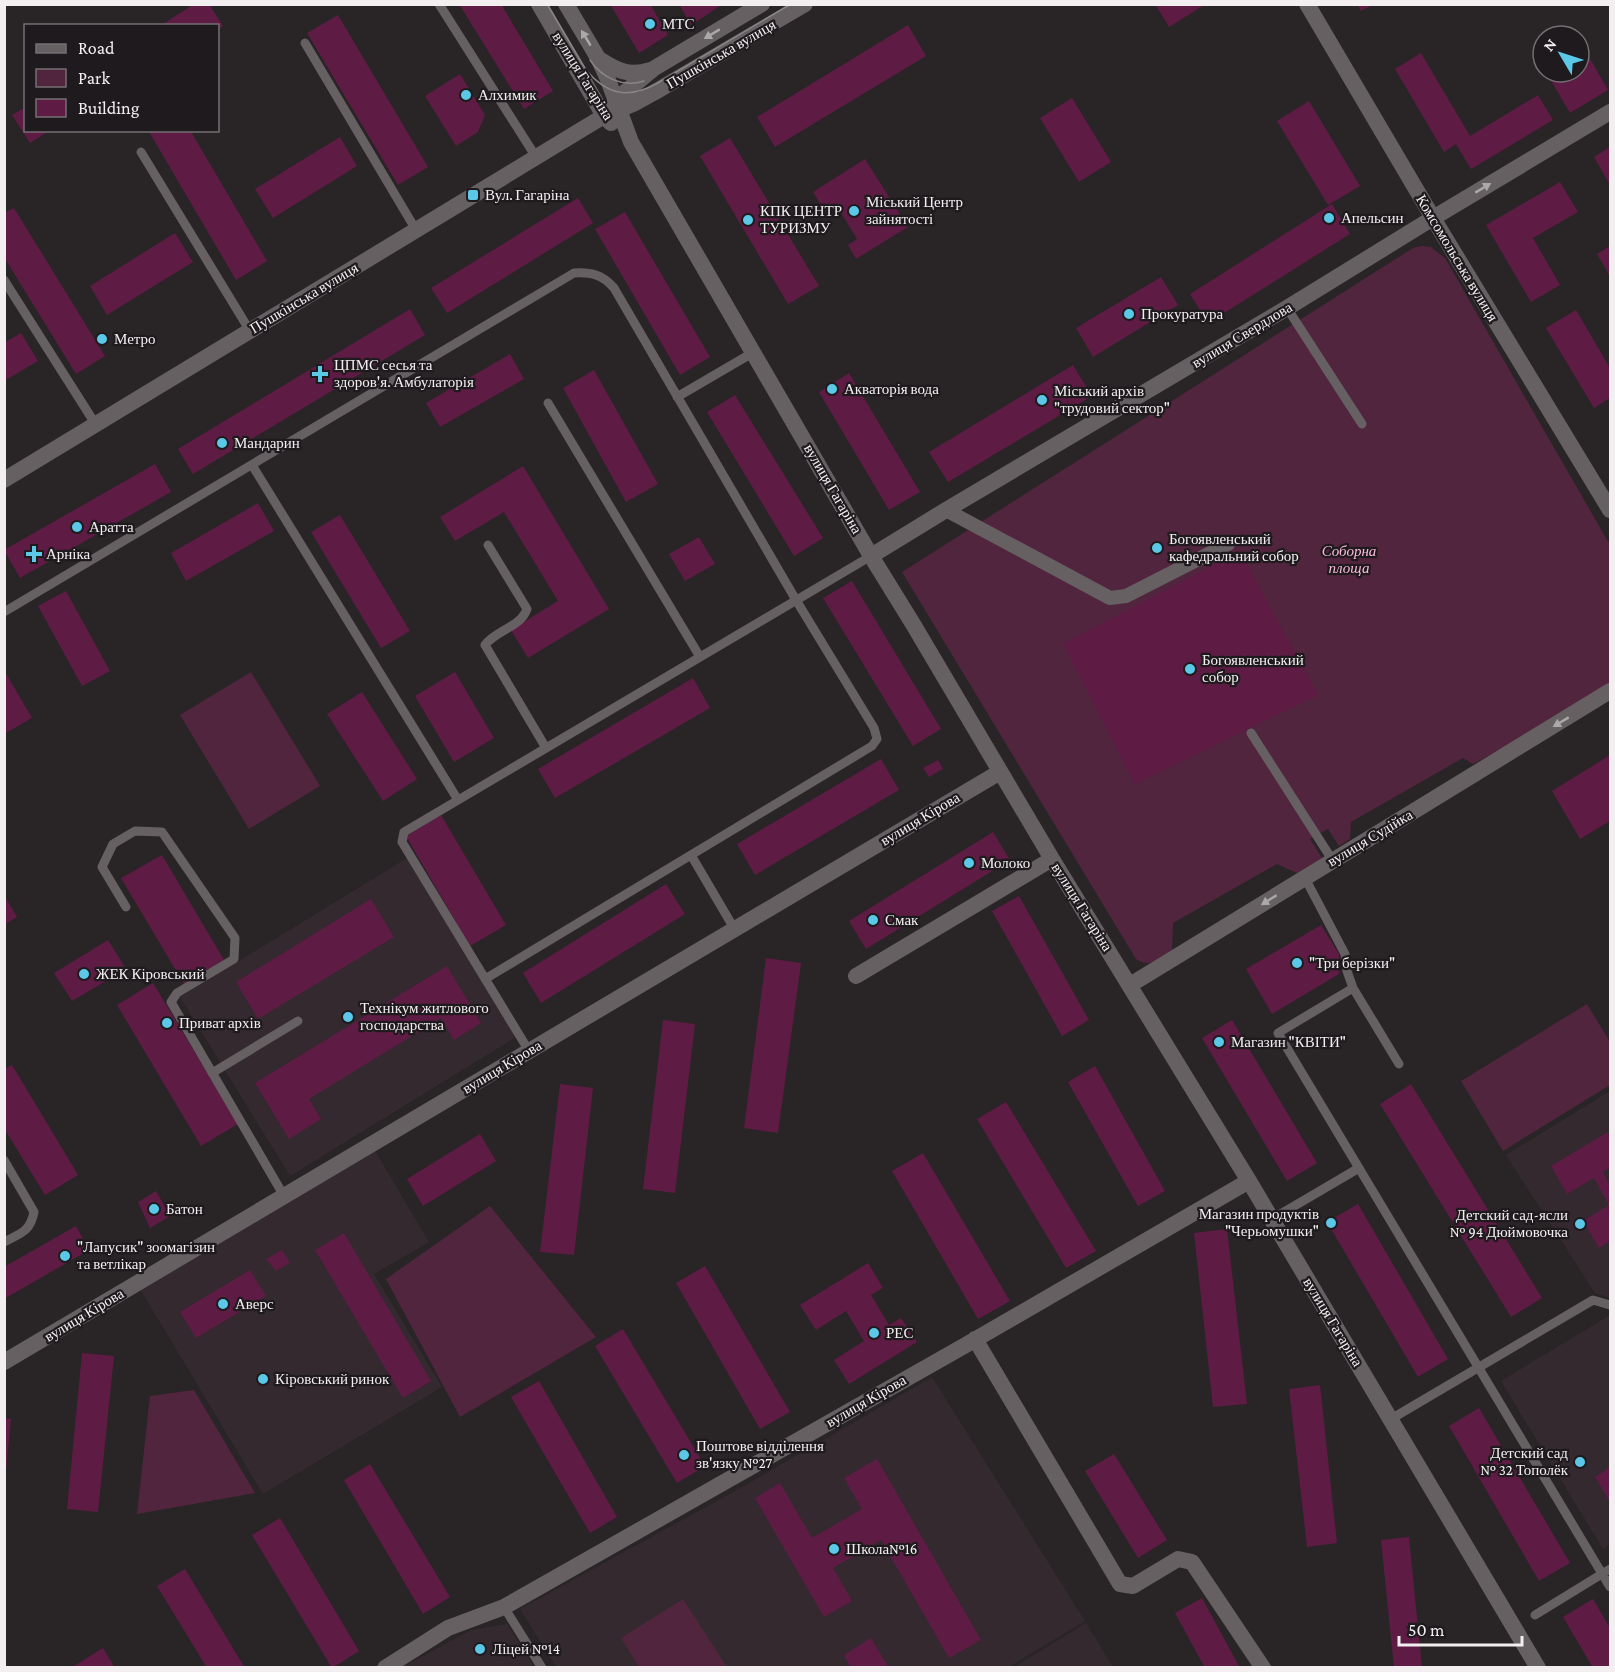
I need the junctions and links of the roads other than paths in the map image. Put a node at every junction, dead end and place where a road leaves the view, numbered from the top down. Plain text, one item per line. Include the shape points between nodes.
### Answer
1 (440, 4) edge
2 (539, 4) edge
3 (566, 4) edge
4 (762, 4) edge
5 (805, 4) edge
6 (1307, 4) edge
7 (305, 43) dead end
8 (598, 58) junction
9 (653, 69) junction
10 (613, 109) junction
11 (1611, 112) edge
12 (141, 152) dead end
13 (536, 157) junction
14 (1433, 218) junction
15 (416, 230) junction
16 (4, 280) edge
17 (1287, 308) junction
18 (250, 331) junction
19 (754, 352) junction
20 (677, 397) junction
21 (548, 403) dead end
22 (1362, 424) dead end
23 (96, 425) junction
24 (252, 465) junction
25 (4, 480) edge
26 (946, 510) junction
27 (1611, 510) edge
28 (1228, 544) dead end
29 (488, 545) dead end
30 (871, 556) junction
31 (796, 600) junction
32 (4, 612) edge
33 (700, 657) junction
34 (1611, 692) edge
35 (1251, 734) dead end
36 (546, 748) junction
37 (1000, 772) junction
38 (458, 800) junction
39 (691, 855) junction
40 (1052, 859) junction
41 (1333, 861) junction
42 (1305, 878) junction
43 (126, 907) dead end
44 (735, 930) junction
45 (856, 976) dead end
46 (485, 979) junction
47 (1130, 985) junction
48 (1353, 988) junction
49 (298, 1021) dead end
50 (529, 1052) junction
51 (1399, 1064) dead end
52 (212, 1073) junction
53 (4, 1160) edge
54 (1359, 1167) junction
55 (1249, 1181) junction
56 (284, 1196) junction
57 (1272, 1218) junction
58 (4, 1242) edge
59 (1611, 1305) edge
60 (975, 1339) junction
61 (4, 1362) edge
62 (1478, 1368) junction
63 (1391, 1419) junction
64 (1607, 1572) edge
65 (1611, 1587) edge
66 (504, 1607) junction
67 (1535, 1615) dead end
68 (385, 1668) edge
69 (542, 1668) edge
70 (1263, 1668) edge
71 (1538, 1668) edge

1 - 13 lane
2 - 10 street, вулиця Гагаріна
8 -> 3 street, вулиця Гагаріна
4 -> 9 street, Пушкінська вулиця
5 - 10 street, Пушкінська вулиця via 655,92
6 - 14 street, Комсомольська вулиця
7 - 15 lane
8 - 9 street via 615,70 643,73
8 - 10 street, вулиця Гагаріна via 608,77
9 - 10 street, Пушкінська вулиця via 629,88
10 - 13 street, Пушкінська вулиця
10 - 19 street, вулиця Гагаріна
14 -> 11 street, вулиця Свердлова
12 - 18 lane
13 - 15 street, Пушкінська вулиця
14 - 17 street, вулиця Свердлова
14 - 27 street, Комсомольська вулиця
15 - 18 street, Пушкінська вулиця
16 - 23 lane
17 - 22 lane
17 - 26 street, вулиця Свердлова
18 - 23 street, Пушкінська вулиця
19 - 20 lane
19 - 30 street, вулиця Гагаріна
20 - 24 lane via 607,279 586,272 574,273
20 - 31 lane
21 - 33 lane
23 - 25 street, Пушкінська вулиця
24 - 32 lane
24 - 38 lane
26 - 28 street via 1110,598 1126,596
26 - 30 street, вулиця Свердлова
29 - 36 lane via 527,609 520,619 484,645
30 - 31 lane
30 - 37 street, вулиця Гагаріна
31 - 33 lane
31 - 39 lane via 877,739 873,746
33 - 36 lane
34 -> 41 street, вулиця Судійка
35 - 41 lane
36 - 38 lane
37 - 40 street, вулиця Гагаріна
37 - 44 street, вулиця Кірова
38 - 46 lane via 404,832 402,842
39 - 44 lane
39 - 46 lane
40 - 45 street
40 - 47 street, вулиця Гагаріна
41 - 42 street, вулиця Судійка
42 -> 47 street, вулиця Судійка
42 - 48 lane via 1345,954
43 - 52 lane via 102,867 113,844 135,831 162,832 235,938 234,958 177,993 171,1002
44 - 50 street, вулиця Кірова
46 - 50 lane
47 - 55 street, вулиця Гагаріна
48 - 51 lane
48 - 54 lane via 1278,1033
49 - 52 lane
50 - 56 street, вулиця Кірова
52 - 56 lane
53 - 58 lane via 34,1212 28,1229
54 - 57 lane
54 - 62 lane
55 - 57 street, вулиця Гагаріна
55 - 60 street, вулиця Кірова
56 - 61 street, вулиця Кірова
57 - 63 street, вулиця Гагаріна
59 - 62 lane via 1593,1300
60 - 66 street, вулиця Кірова
60 - 70 street via 1120,1584 1133,1586 1178,1559 1192,1562
62 - 63 lane
62 - 64 lane
63 - 71 street, вулиця Гагаріна
64 - 65 lane
64 - 67 lane
66 - 68 street, вулиця Кірова via 448,1628
66 - 69 lane

